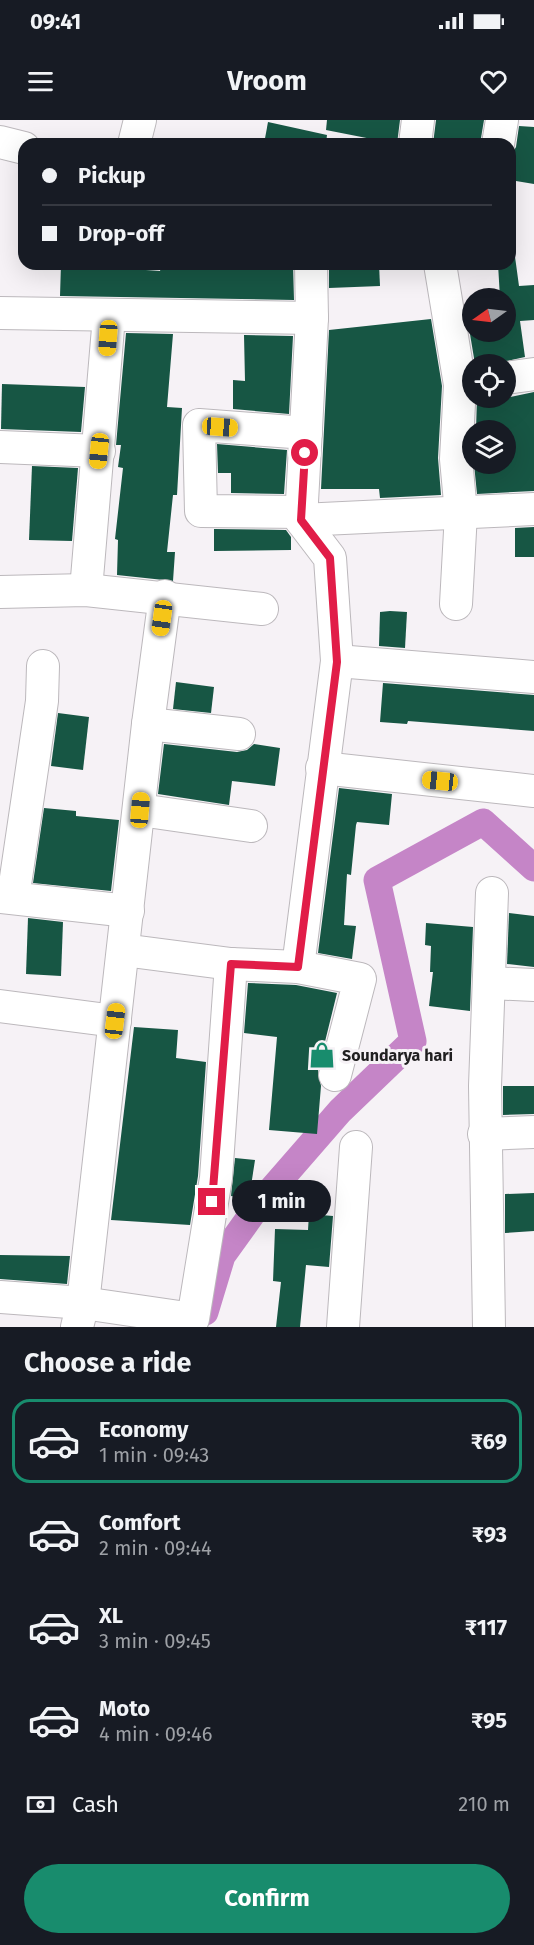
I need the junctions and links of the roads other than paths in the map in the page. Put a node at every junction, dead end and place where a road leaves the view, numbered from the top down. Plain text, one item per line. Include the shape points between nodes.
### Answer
1 (140, 120) edge
2 (418, 120) edge
3 (502, 120) edge
4 (136, 138) edge
5 (416, 138) edge
6 (499, 138) edge
7 (0, 142) edge
8 (18, 146) edge
9 (311, 270) edge
10 (441, 270) edge
11 (0, 312) edge
12 (109, 316) junction
13 (312, 318) junction
14 (462, 366) edge
15 (534, 374) edge
16 (516, 377) edge
17 (463, 408) edge
18 (306, 433) junction
19 (0, 447) edge
20 (99, 451) junction
21 (534, 509) edge
22 (461, 513) junction
23 (302, 516) junction
24 (86, 590) junction
25 (0, 592) edge
26 (165, 596) junction
27 (456, 604) dead end
28 (262, 609) dead end
29 (337, 662) junction
30 (43, 666) dead end
31 (534, 677) edge
32 (148, 724) junction
33 (239, 734) dead end
34 (322, 768) junction
35 (534, 791) edge
36 (140, 810) junction
37 (251, 826) dead end
38 (492, 893) dead end
39 (7, 897) edge
40 (128, 911) junction
41 (123, 950) junction
42 (231, 964) junction
43 (298, 967) junction
44 (490, 983) junction
45 (534, 985) edge
46 (0, 1006) edge
47 (115, 1021) junction
48 (334, 1076) dead end
49 (534, 1132) edge
50 (484, 1134) junction
51 (356, 1147) dead end
52 (0, 1297) edge
53 (80, 1315) edge
54 (343, 1327) edge
55 (489, 1327) edge

1 - 4 street
2 - 5 street
3 - 6 street
7 - 8 street
9 - 13 street
10 - 14 street
11 - 12 street
12 - 13 street
12 - 20 street
13 - 18 street
15 - 16 street
17 - 22 street via 456,459
18 - 23 street
18 - 23 street via 198,425 201,511
19 - 20 street
20 - 24 street
21 - 22 street
22 - 23 street
22 - 27 street
23 - 29 street via 330,558
24 - 25 street
24 - 26 street
26 - 28 street
26 - 32 street
29 - 31 street
29 - 34 street
30 - 39 street via 42,700
32 - 33 street
32 - 36 street
34 - 35 street
34 - 43 street
36 - 37 street
36 - 40 street
38 - 44 street
39 - 40 street
40 - 41 street
41 - 42 street
41 - 47 street
42 - 43 street
42 - 53 street via 216,1178 193,1319
43 - 48 street via 360,979
44 - 45 street
44 - 50 street
46 - 47 street
47 - 53 street
49 - 50 street
50 - 55 street
51 - 54 street
52 - 53 street

